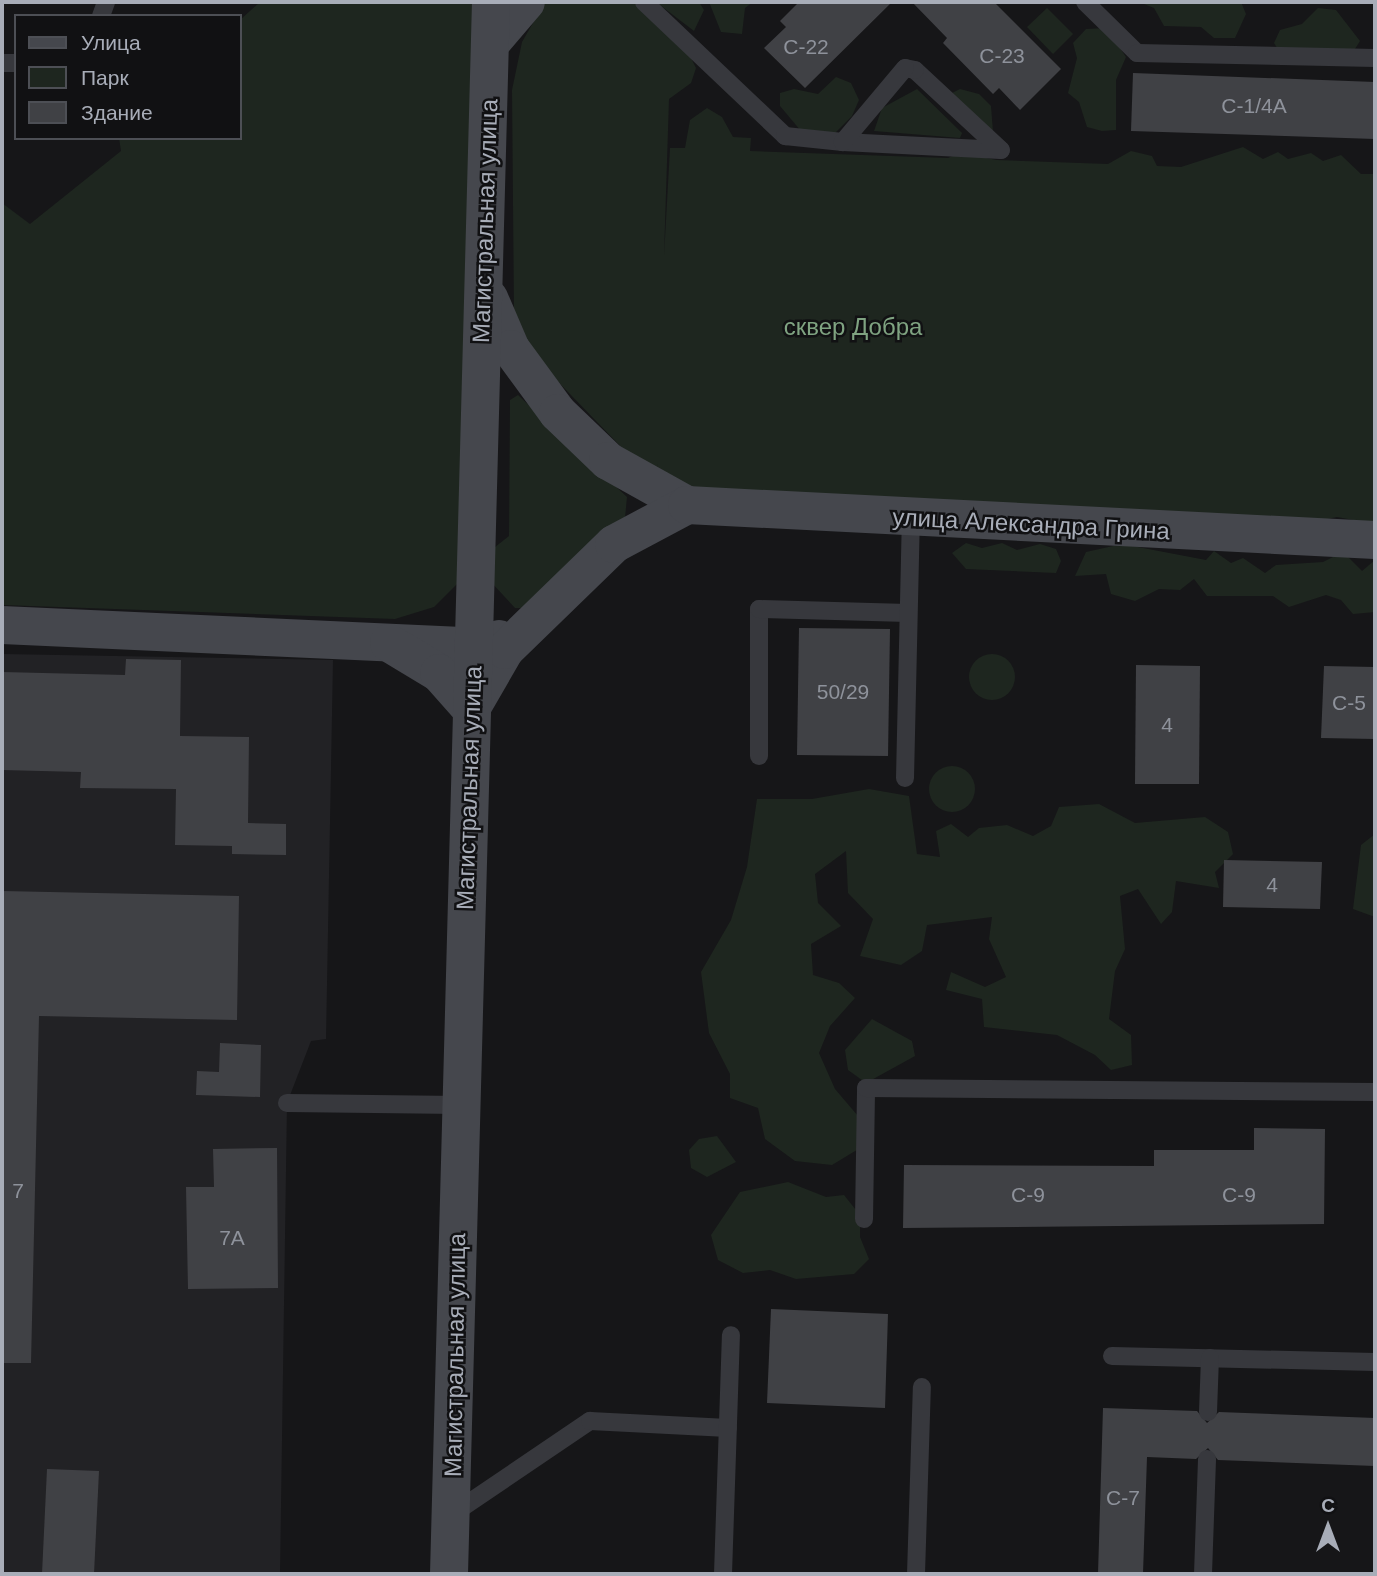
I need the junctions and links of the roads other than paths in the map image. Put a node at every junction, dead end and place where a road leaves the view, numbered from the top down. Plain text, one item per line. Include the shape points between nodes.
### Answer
1 (491, 2) edge
2 (526, 2) edge
3 (644, 2) edge
4 (1085, 2) edge
5 (490, 44) junction
6 (1375, 58) edge
7 (843, 142) junction
8 (484, 283) junction
9 (687, 505) junction
10 (911, 518) junction
11 (1375, 540) edge
12 (475, 578) junction
13 (550, 605) junction
14 (908, 613) junction
15 (2, 625) edge
16 (383, 640) junction
17 (473, 646) junction
18 (471, 709) junction
19 (759, 756) dead end
20 (905, 778) dead end
21 (1375, 1092) edge
22 (287, 1103) dead end
23 (460, 1105) junction
24 (864, 1219) dead end
25 (731, 1335) dead end
26 (1112, 1356) dead end
27 (1210, 1358) junction
28 (1375, 1362) edge
29 (922, 1387) dead end
30 (1208, 1412) dead end
31 (728, 1428) junction
32 (1207, 1459) dead end
33 (451, 1515) junction
34 (449, 1574) edge
35 (723, 1574) edge
36 (916, 1574) edge
37 (1203, 1574) edge

1 - 5 main road, Магистральная улица
2 - 5 main road
3 - 7 lane via 785,136
4 - 6 lane via 1137,53
5 - 8 main road, Магистральная улица
7 - 7 lane via 896,144 1001,150 915,70 905,68
8 - 9 main road via 511,349 558,412 608,461
8 - 12 main road, Магистральная улица
9 - 10 main road, улица Александра Грина
9 - 13 main road via 614,544
10 - 11 main road, улица Александра Грина
10 - 14 lane
12 - 16 main road via 440,620
12 - 17 main road, Магистральная улица
13 - 17 main road via 500,639
13 - 18 main road via 505,650
14 - 19 lane via 759,609
14 - 20 lane
15 - 16 main road
16 - 17 main road
16 - 18 main road via 439,673
17 - 18 main road, Магистральная улица
18 - 23 main road, Магистральная улица
21 - 24 lane via 866,1088
22 - 23 lane
23 - 33 main road, Магистральная улица
25 - 31 lane
26 - 27 lane
27 - 28 lane
27 - 30 lane
29 - 36 lane
31 - 33 lane via 590,1421
31 - 35 lane
32 - 37 lane
33 - 34 main road, Магистральная улица

